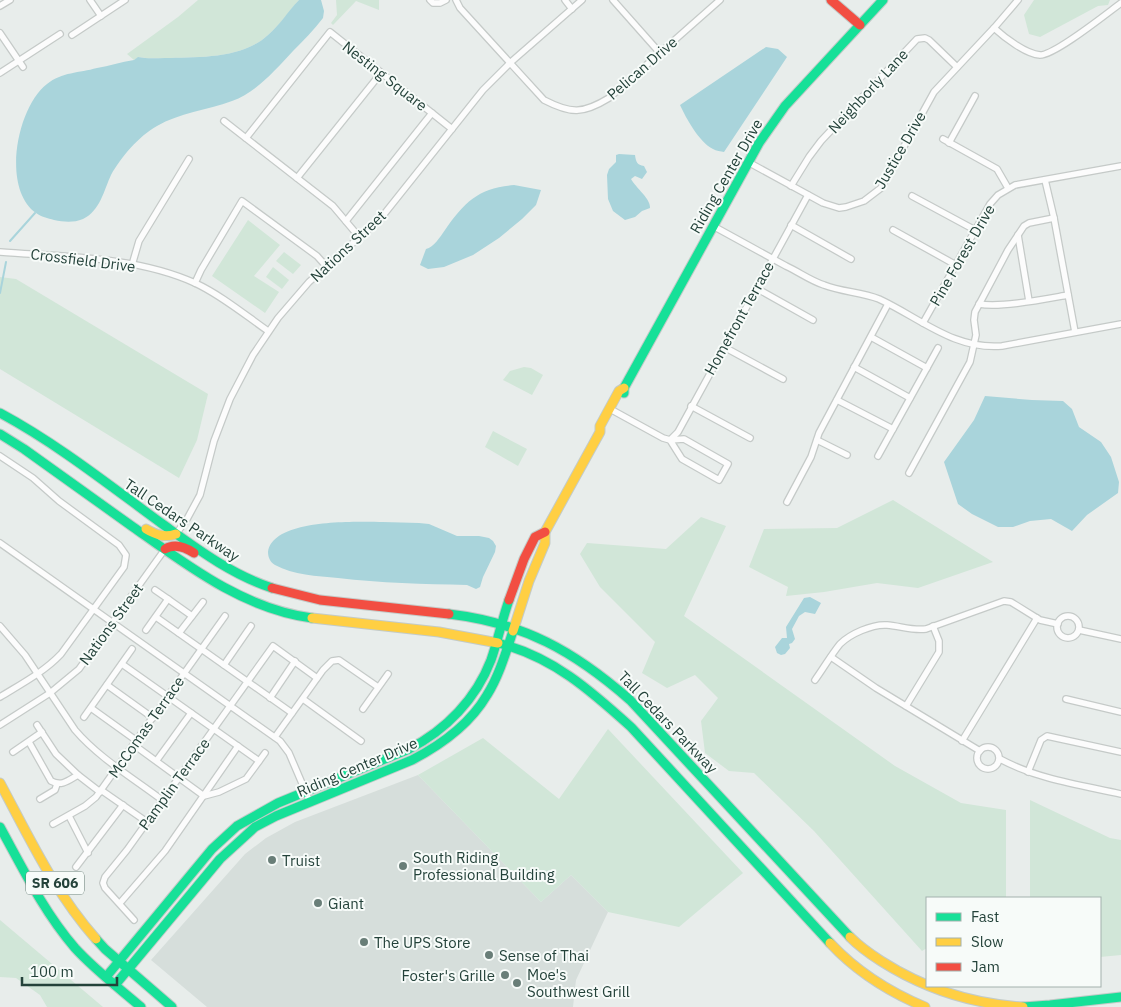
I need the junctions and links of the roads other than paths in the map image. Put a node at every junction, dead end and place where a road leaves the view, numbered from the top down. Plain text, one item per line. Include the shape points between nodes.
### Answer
1 (10, 0) edge
2 (90, 0) edge
3 (430, 0) edge
4 (446, 0) edge
5 (456, 0) edge
6 (565, 0) edge
7 (582, 0) edge
8 (613, 0) edge
9 (720, 0) edge
10 (831, 0) edge
11 (883, 0) edge
12 (1018, 0) edge
13 (121, 1) edge
14 (1121, 3) edge
15 (0, 6) edge
16 (572, 9) junction
17 (101, 16) junction
18 (860, 25) junction
19 (994, 28) junction
20 (60, 34) dead end
21 (72, 35) dead end
22 (1, 36) edge
23 (660, 53) junction
24 (19, 61) junction
25 (511, 62) junction
26 (23, 67) dead end
27 (958, 67) junction
28 (0, 73) edge
29 (381, 73) junction
30 (975, 96) dead end
31 (432, 113) junction
32 (224, 120) dead end
33 (452, 129) junction
34 (246, 138) junction
35 (942, 140) dead end
36 (949, 143) junction
37 (188, 159) dead end
38 (748, 162) junction
39 (1121, 166) edge
40 (297, 178) junction
41 (1046, 180) junction
42 (791, 186) junction
43 (1008, 188) junction
44 (808, 195) junction
45 (912, 196) dead end
46 (1054, 218) junction
47 (346, 221) junction
48 (791, 225) junction
49 (713, 226) junction
50 (892, 230) dead end
51 (975, 230) junction
52 (1018, 235) junction
53 (360, 238) junction
54 (0, 252) edge
55 (772, 258) junction
56 (851, 259) dead end
57 (132, 265) junction
58 (956, 265) junction
59 (326, 266) junction
60 (195, 283) junction
61 (756, 288) junction
62 (1068, 295) junction
63 (1030, 301) junction
64 (888, 304) junction
65 (979, 304) junction
66 (813, 320) dead end
67 (923, 323) junction
68 (1121, 324) edge
69 (268, 331) junction
70 (1074, 332) junction
71 (870, 337) junction
72 (974, 346) junction
73 (724, 347) junction
74 (938, 348) dead end
75 (854, 367) junction
76 (927, 368) junction
77 (783, 379) dead end
78 (624, 388) junction
79 (910, 398) junction
80 (837, 400) junction
81 (691, 406) junction
82 (613, 410) junction
83 (0, 413) edge
84 (893, 429) junction
85 (600, 432) junction
86 (0, 434) edge
87 (750, 438) dead end
88 (670, 440) junction
89 (817, 440) junction
90 (848, 455) dead end
91 (0, 456) edge
92 (878, 456) dead end
93 (909, 473) dead end
94 (787, 502) dead end
95 (125, 520) junction
96 (544, 532) junction
97 (176, 534) junction
98 (0, 543) edge
99 (165, 549) junction
100 (221, 564) junction
101 (154, 590) dead end
102 (168, 599) junction
103 (203, 602) dead end
104 (94, 609) junction
105 (156, 616) junction
106 (192, 616) junction
107 (225, 616) dead end
108 (1037, 618) junction
109 (113, 622) junction
110 (501, 624) junction
111 (1058, 624) junction
112 (0, 626) edge
113 (251, 626) dead end
114 (933, 626) junction
115 (514, 628) junction
116 (146, 630) dead end
117 (1079, 630) junction
118 (179, 633) junction
119 (1121, 638) edge
120 (496, 643) junction
121 (508, 647) junction
122 (132, 649) dead end
123 (201, 649) junction
124 (831, 657) junction
125 (296, 662) junction
126 (122, 664) junction
127 (224, 665) junction
128 (184, 673) junction
129 (37, 674) junction
130 (388, 674) dead end
131 (317, 678) junction
132 (816, 680) dead end
133 (247, 682) junction
134 (107, 685) junction
135 (378, 688) junction
136 (50, 693) junction
137 (168, 696) junction
138 (0, 697) edge
139 (270, 698) junction
140 (303, 699) junction
141 (1066, 699) dead end
142 (230, 706) junction
143 (906, 706) junction
144 (91, 708) junction
145 (363, 709) dead end
146 (191, 712) junction
147 (1121, 712) edge
148 (292, 713) junction
149 (84, 717) dead end
150 (153, 718) junction
151 (0, 725) edge
152 (37, 725) dead end
153 (214, 729) junction
154 (42, 732) junction
155 (275, 737) junction
156 (361, 741) dead end
157 (962, 741) junction
158 (29, 742) junction
159 (135, 743) junction
160 (238, 746) junction
161 (980, 751) junction
162 (13, 752) dead end
163 (1121, 752) edge
164 (265, 753) dead end
165 (1000, 759) junction
166 (157, 760) junction
167 (259, 761) junction
168 (118, 768) junction
169 (1028, 772) junction
170 (78, 775) junction
171 (180, 777) junction
172 (0, 783) edge
173 (56, 784) junction
174 (101, 791) junction
175 (305, 791) junction
176 (1121, 794) edge
177 (204, 796) junction
178 (40, 799) dead end
179 (162, 800) junction
180 (310, 802) junction
181 (123, 805) junction
182 (69, 816) junction
183 (147, 822) junction
184 (53, 824) dead end
185 (0, 826) edge
186 (88, 853) junction
187 (76, 867) dead end
188 (120, 904) junction
189 (134, 920) dead end
190 (119, 962) junction
191 (127, 969) junction
192 (106, 977) junction
193 (115, 984) junction
194 (926, 987) edge
195 (927, 987) edge
196 (1121, 996) edge
197 (1087, 1004) edge
198 (141, 1007) edge
199 (172, 1007) edge
200 (925, 1007) edge

1 - 15 street
2 - 17 street
3 - 4 street via 432,3
5 - 25 street, Pelican Drive
6 - 16 street
7 - 16 street, Nations Street
8 - 23 street
9 - 23 street, Pelican Drive
10 - 18 main road
11 - 18 main road, Riding Center Drive
12 - 19 street, Justice Drive
13 - 17 street
14 - 19 street via 1046,54 1033,53 1009,41
16 - 25 street, Nations Street
17 - 21 street
18 - 38 main road, Riding Center Drive via 785,106
19 - 27 street, Justice Drive
20 - 24 street
22 - 24 street
23 - 25 street, Pelican Drive via 609,98 593,108 578,111 544,100
24 - 26 street
24 - 28 street
25 - 33 street, Nations Street via 483,90
27 - 42 street, Neighborly Lane via 929,40 917,39 821,141
27 - 44 street, Justice Drive via 927,102 892,170 875,194 858,204 839,208
29 - 31 street, Nesting Square
29 - 34 street, Nesting Square via 330,32
29 - 40 street
30 - 36 street
31 - 33 street, Nesting Square
31 - 47 street
32 - 34 street
33 - 53 street, Nations Street via 381,218
34 - 40 street
35 - 36 street
36 - 43 street via 997,169
37 - 57 street via 139,241
38 - 42 street, Justice Drive
38 - 49 main road, Riding Center Drive
39 - 41 street, Pine Forest Drive
40 - 47 street via 333,206
41 - 43 street, Pine Forest Drive
41 - 46 street
42 - 44 street, Justice Drive
43 - 51 street, Pine Forest Drive via 990,204
44 - 48 street, Homefront Terrace
45 - 51 street
46 - 52 street via 1029,223
46 - 62 street
47 - 53 street
48 - 55 street, Homefront Terrace
48 - 56 street
49 - 55 street, Pine Forest Drive
49 - 78 main road, Riding Center Drive
50 - 58 street
51 - 58 street, Pine Forest Drive
52 - 63 street
52 - 65 street
53 - 59 street, Nations Street
54 - 57 street, Crossfield Drive via 89,258
55 - 61 street, Homefront Terrace
55 - 64 street, Pine Forest Drive via 824,285 864,294
57 - 60 street, Crossfield Drive
58 - 67 street, Pine Forest Drive
59 - 60 street via 242,201
59 - 69 street, Nations Street
60 - 69 street, Crossfield Drive
61 - 66 street
61 - 73 street, Homefront Terrace
62 - 63 street
62 - 70 street
63 - 65 street
64 - 67 street, Pine Forest Drive
64 - 71 street
65 - 72 street via 974,317
67 - 72 street, Pine Forest Drive
68 - 70 street, Pine Forest Drive
69 - 97 street, Nations Street via 230,400 214,441 200,494
70 - 72 street, Pine Forest Drive via 1002,346
71 - 75 street
71 - 76 street
72 - 93 street via 969,365
73 - 77 street
73 - 81 street, Homefront Terrace
74 - 76 street
75 - 79 street
75 - 80 street
76 - 79 street
78 - 82 main road, Riding Center Drive via 624,394
78 - 85 main road, Riding Center Drive via 619,391 602,422
79 - 84 street
80 - 84 street
80 - 89 street
81 - 87 street
81 - 88 street, Homefront Terrace via 678,432
82 - 85 main road, Riding Center Drive
82 - 88 street
83 - 97 main road, Tall Cedars Parkway via 31,430
84 - 92 street
85 - 96 main road, Riding Center Drive
86 - 95 main road, Tall Cedars Parkway
88 - 88 street via 682,459 719,480 728,464 684,439
89 - 90 street
89 - 94 street
91 - 104 street via 116,541 125,552 124,567
95 - 97 main road via 134,521 156,535 170,537
95 - 99 main road, Tall Cedars Parkway
96 - 110 main road, Riding Center Drive via 531,544
96 - 115 main road, Riding Center Drive via 545,543
97 - 100 main road, Tall Cedars Parkway
98 - 104 street
99 - 100 main road via 184,547 211,564
99 - 109 street, Nations Street
99 - 120 main road, Tall Cedars Parkway via 225,589 285,613 468,636
100 - 110 main road, Tall Cedars Parkway via 252,580 300,597 464,616
101 - 102 street
102 - 105 street
102 - 106 street
103 - 106 street
104 - 109 street
104 - 129 street via 61,654
105 - 116 street
105 - 118 street
106 - 118 street
107 - 123 street, McComas Terrace
108 - 111 street
108 - 114 street via 1004,600
108 - 157 street
109 - 128 street
109 - 136 street, Nations Street via 84,664
110 - 115 main road, Tall Cedars Parkway
110 - 120 main road, Riding Center Drive
111 - 117 street via 1070,616 1077,621
111 - 117 street via 1059,633 1064,637 1073,637
112 - 129 street
113 - 127 street
114 - 124 street via 916,630 877,626 845,641
114 - 143 street via 939,652
115 - 121 main road, Riding Center Drive
115 - 194 main road, Tall Cedars Parkway via 546,640 598,672 630,700 854,941 889,968
117 - 119 street
118 - 123 street
120 - 121 main road, Tall Cedars Parkway
120 - 175 main road, Riding Center Drive via 474,692 460,711 436,733 409,749
121 - 180 main road, Riding Center Drive via 487,696 455,733 412,760
121 - 200 main road, Tall Cedars Parkway via 566,672 604,702 845,959 878,983
122 - 126 street
123 - 127 street
123 - 128 street, McComas Terrace
124 - 132 street
124 - 143 street
125 - 131 street
125 - 133 street, Pamplin Terrace via 273,646
125 - 139 street
126 - 134 street
126 - 137 street
127 - 133 street
128 - 137 street, McComas Terrace
128 - 142 street
129 - 136 street
129 - 138 street
130 - 135 street
131 - 135 street via 328,664 337,660
131 - 140 street
133 - 139 street
133 - 142 street, Pamplin Terrace
134 - 144 street
134 - 150 street
135 - 145 street
136 - 151 street, Nations Street
136 - 168 street via 78,734
137 - 146 street
137 - 150 street, McComas Terrace
139 - 148 street
140 - 148 street
140 - 156 street
141 - 147 street
142 - 153 street, Pamplin Terrace
142 - 155 street
143 - 157 street
144 - 149 street
144 - 159 street
146 - 153 street
146 - 166 street
148 - 155 street
150 - 159 street, McComas Terrace
152 - 154 street
153 - 160 street
153 - 171 street, Pamplin Terrace
154 - 158 street
154 - 170 street via 56,754
155 - 175 street via 289,753
157 - 161 street
158 - 162 street
158 - 173 street via 51,782
159 - 166 street
159 - 168 street, McComas Terrace
160 - 167 street
160 - 177 street
161 - 165 street via 986,747 993,748
161 - 165 street via 978,762 985,769 995,768
163 - 169 street via 1047,736 1041,740
164 - 167 street
165 - 169 street
166 - 171 street
167 - 177 street via 242,781
168 - 174 street, McComas Terrace
168 - 179 street
169 - 176 street
170 - 173 street via 61,785
170 - 174 street
171 - 177 street
171 - 179 street, Pamplin Terrace
172 - 190 main road, SR 606 via 68,905 91,935
173 - 178 street via 55,790
174 - 181 street
174 - 182 street, McComas Terrace
175 - 180 street
175 - 190 main road, Riding Center Drive via 244,820 221,840
177 - 188 street via 165,852
179 - 183 street, Pamplin Terrace
180 - 191 main road, Riding Center Drive via 264,822 238,840
181 - 183 street
181 - 186 street
182 - 184 street, McComas Terrace
182 - 186 street
183 - 188 street, Pamplin Terrace via 104,880 105,888
185 - 192 main road, SR 606 via 53,918 83,956
186 - 187 street
188 - 189 street, Pamplin Terrace
190 - 191 main road, SR 606
190 - 192 main road, Riding Center Drive
191 - 193 main road, Riding Center Drive
191 - 199 main road, SR 606
192 - 193 main road, SR 606
193 - 198 main road, SR 606
195 - 197 main road, Tall Cedars Parkway via 973,1001 1007,1006
196 - 197 main road, Tall Cedars Parkway

